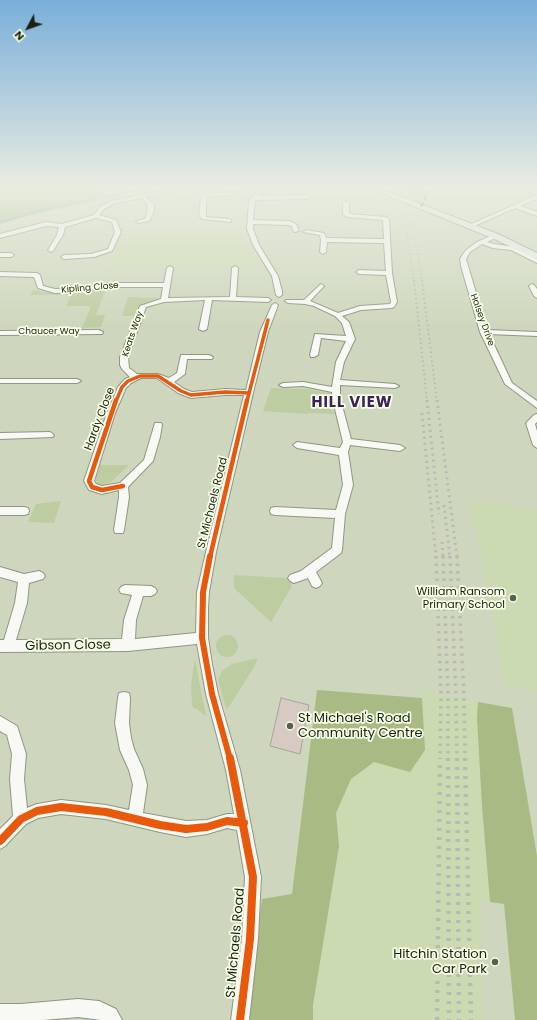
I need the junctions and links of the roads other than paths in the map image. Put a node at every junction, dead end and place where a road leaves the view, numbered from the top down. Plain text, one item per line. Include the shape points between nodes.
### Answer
1 (60, 236) edge
2 (116, 236) edge
3 (252, 236) edge
4 (323, 236) edge
5 (387, 236) edge
6 (495, 236) joint
7 (324, 240) junction
8 (387, 241) junction
9 (482, 242) junction
10 (51, 250) dead end
11 (323, 252) dead end
12 (0, 255) edge
13 (11, 255) dead end
14 (537, 256) edge
15 (64, 257) dead end
16 (537, 261) edge
17 (170, 268) dead end
18 (236, 268) dead end
19 (359, 272) dead end
20 (0, 274) edge
21 (389, 274) junction
22 (166, 284) junction
23 (321, 286) dead end
24 (532, 286) dead end
25 (278, 295) junction
26 (537, 296) edge
27 (209, 298) junction
28 (233, 298) junction
29 (164, 300) junction
30 (268, 300) junction
31 (288, 301) junction
32 (306, 302) junction
33 (275, 305) junction
34 (337, 315) junction
35 (203, 329) dead end
36 (0, 332) edge
37 (98, 332) dead end
38 (484, 332) junction
39 (537, 334) edge
40 (351, 339) junction
41 (314, 355) dead end
42 (210, 356) dead end
43 (135, 378) junction
44 (0, 381) edge
45 (77, 381) dead end
46 (168, 382) junction
47 (283, 385) dead end
48 (337, 386) junction
49 (395, 386) dead end
50 (249, 393) junction
51 (537, 405) edge
52 (537, 417) edge
53 (158, 425) dead end
54 (50, 435) dead end
55 (0, 436) edge
56 (297, 445) dead end
57 (537, 445) edge
58 (345, 447) junction
59 (400, 448) dead end
60 (123, 486) junction
61 (0, 511) edge
62 (24, 511) dead end
63 (275, 511) dead end
64 (340, 514) junction
65 (118, 530) dead end
66 (309, 571) junction
67 (0, 572) edge
68 (38, 576) dead end
69 (294, 578) dead end
70 (24, 579) junction
71 (316, 583) dead end
72 (125, 590) dead end
73 (139, 590) junction
74 (151, 591) dead end
75 (202, 638) junction
76 (128, 645) junction
77 (4, 646) edge
78 (124, 698) dead end
79 (0, 723) edge
80 (21, 819) junction
81 (134, 819) junction
82 (244, 823) junction
83 (0, 841) edge
84 (0, 1013) edge
85 (113, 1020) edge
86 (240, 1020) edge

1 - 10 street
2 - 15 street via 110,250 92,256
3 - 25 street via 275,276
4 - 7 street
5 - 8 street
6 - 9 street, Halsey Drive
6 - 14 street
7 - 8 street
7 - 11 street
8 - 21 street
9 - 16 street via 512,248
9 - 38 street, Halsey Drive via 468,251 463,262
12 - 13 street
17 - 22 street
18 - 28 street
19 - 21 street
20 - 22 street, Kipling Close via 37,275 40,288 55,291 105,285
21 - 34 street via 394,302 392,306 360,308
22 - 29 street
23 - 32 street
24 - 26 street
25 - 30 street
25 - 31 street
27 - 28 street, Keats Way
27 - 29 street, Keats Way
27 - 35 street
28 - 30 street, Keats Way
29 - 43 street, Keats Way via 143,306 138,315 124,357 126,369
30 - 33 street via 270,304
31 - 32 street
31 - 33 street via 284,305
32 - 34 street
33 - 50 street, St Michaels Road via 264,332
34 - 40 street via 345,322
36 - 37 street, Chaucer Way
38 - 39 street
38 - 51 street, Halsey Drive via 509,384
40 - 41 street via 318,336
40 - 48 street via 340,362
42 - 46 street via 184,357 181,374
43 - 46 street via 158,376
43 - 60 street, Hardy Close via 124,384 120,391 89,477 90,485 97,490
44 - 45 street
46 - 50 street via 181,392 191,395
47 - 48 street
48 - 49 street
48 - 58 street via 337,405
50 - 75 street, St Michaels Road via 203,592
52 - 57 street via 530,423
53 - 60 street via 148,461
54 - 55 street
56 - 58 street
58 - 59 street
58 - 64 street via 348,485
60 - 65 street via 124,497
61 - 62 street
63 - 64 street
64 - 66 street via 337,550
66 - 69 street
66 - 71 street
67 - 70 street
68 - 70 street
70 - 77 street, Gibson Close via 21,603
72 - 73 street
73 - 74 street
73 - 76 street via 130,620
75 - 76 street, Gibson Close
75 - 82 street, St Michaels Road via 212,694 228,749
76 - 77 street, Gibson Close
78 - 81 street via 124,738 140,785
79 - 80 street via 12,731 19,754 17,779
80 - 81 street via 36,811 61,807 106,812
80 - 83 street
81 - 82 street via 186,829 228,821
82 - 86 street, St Michaels Road via 253,877 250,939
84 - 85 street via 78,1008 99,1010 110,1015

